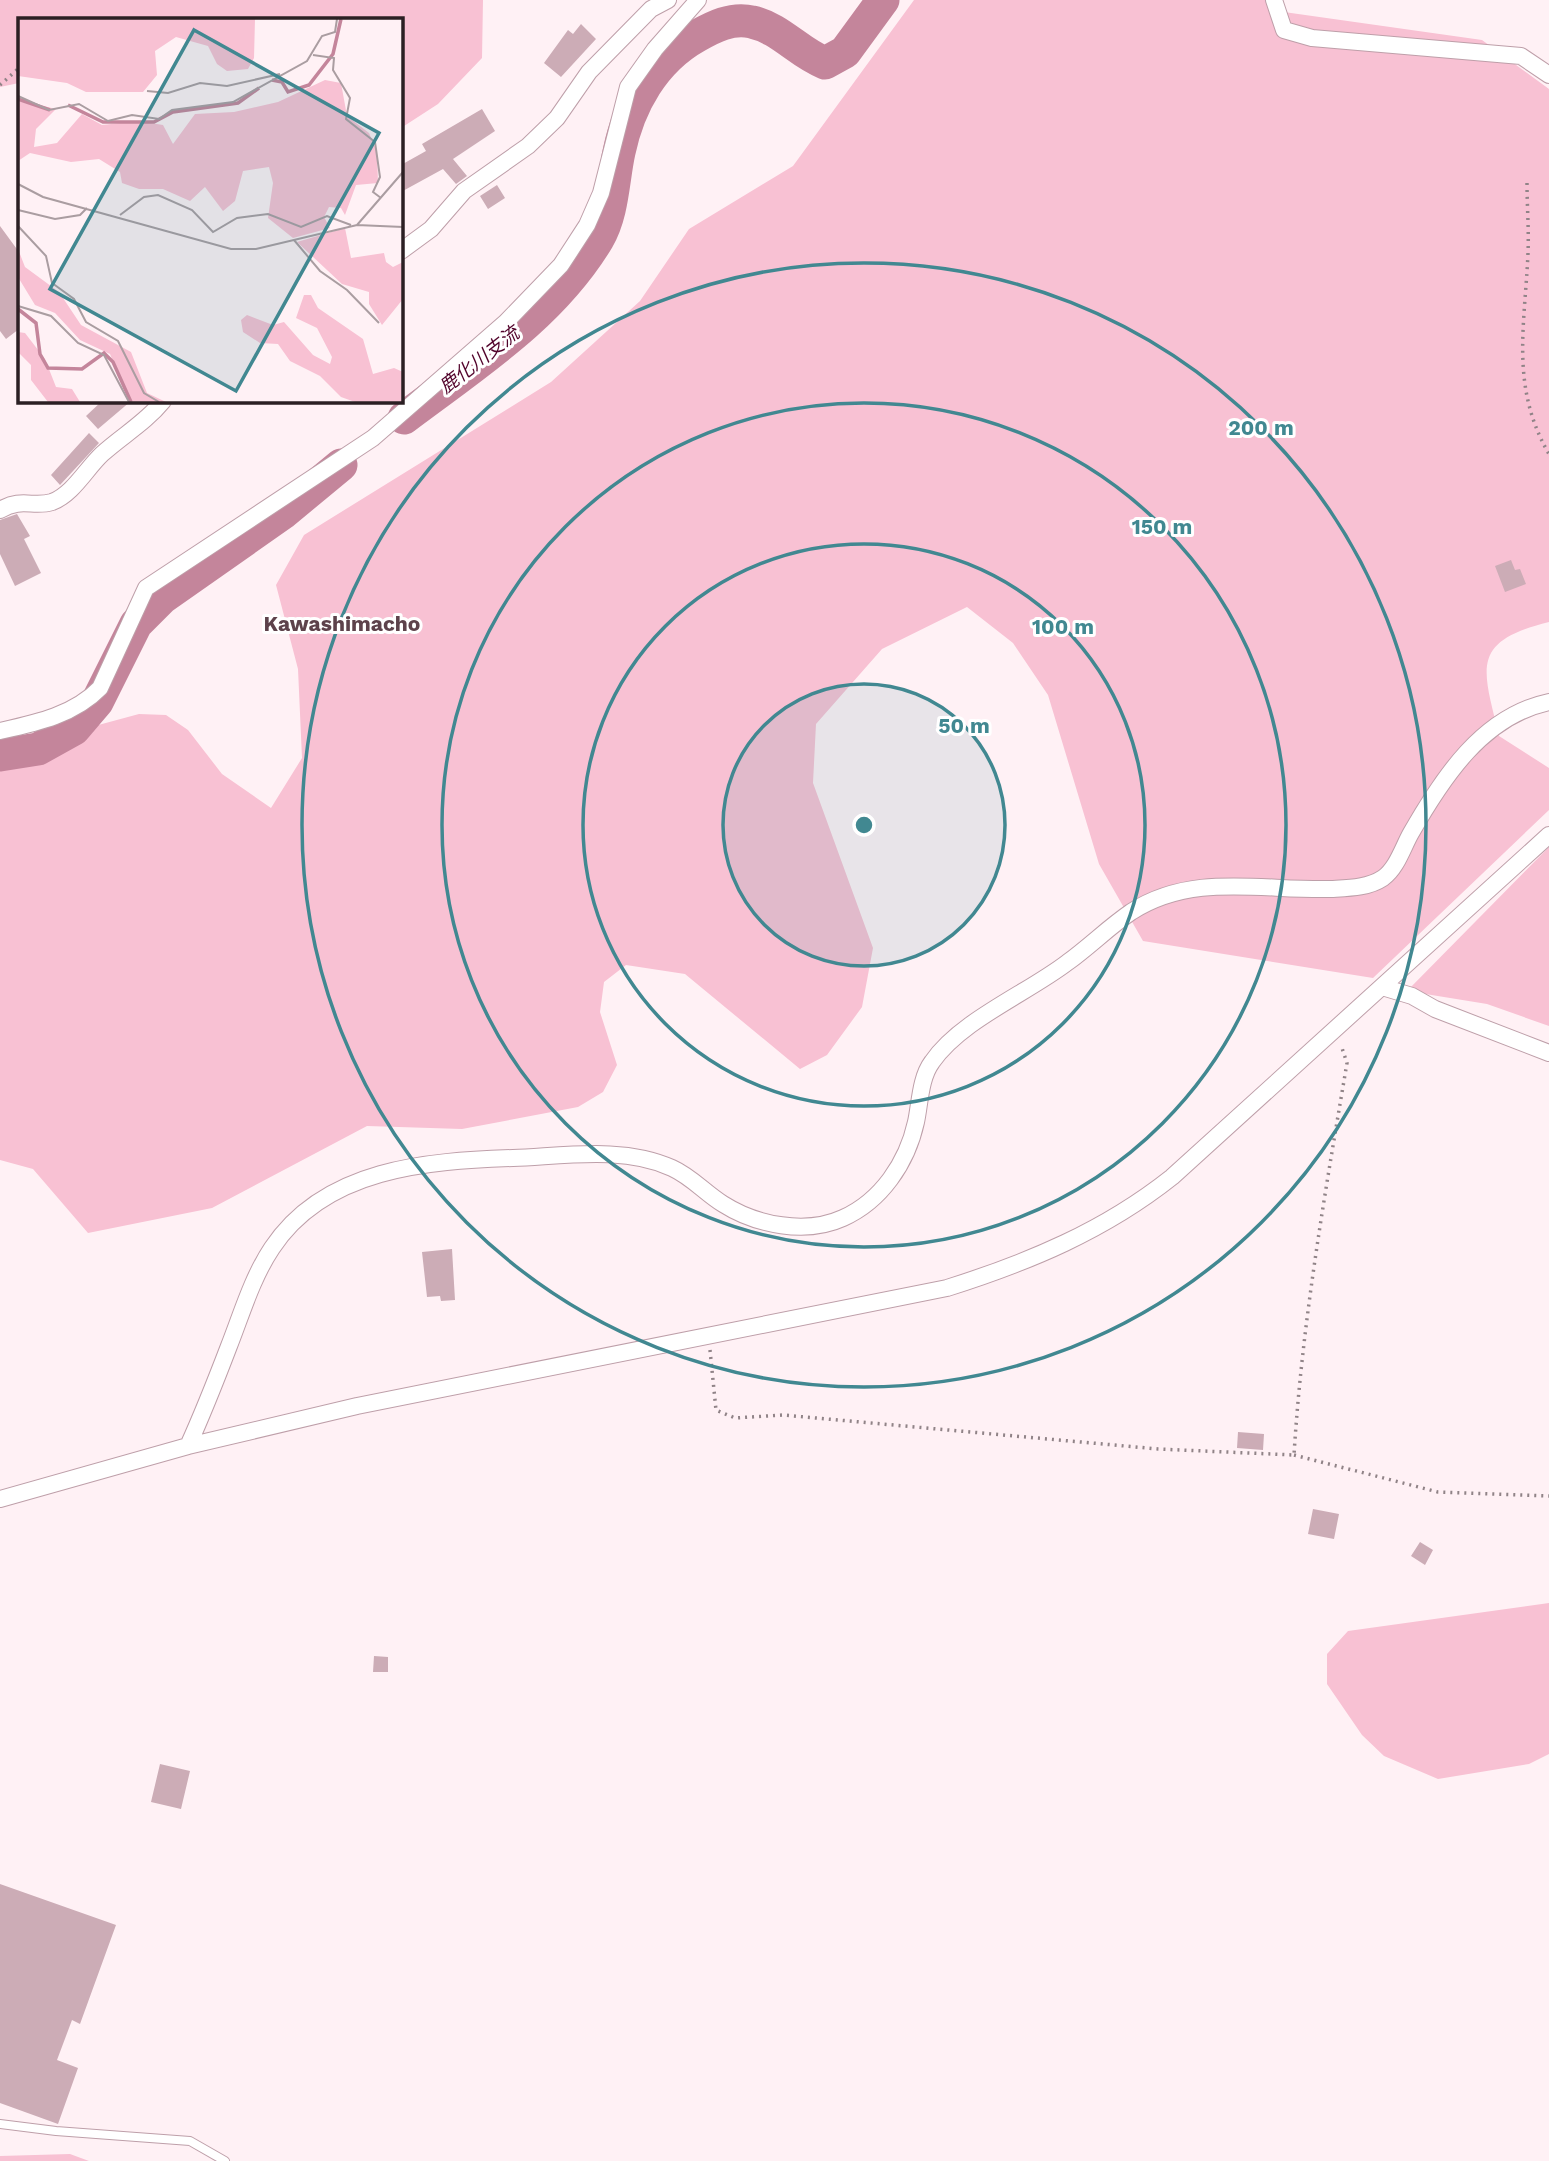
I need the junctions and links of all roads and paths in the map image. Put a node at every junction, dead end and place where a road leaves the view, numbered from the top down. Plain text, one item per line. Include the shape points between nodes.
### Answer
1 (668, 0) edge
2 (698, 0) edge
3 (1274, 0) edge
4 (18, 69) edge
5 (1549, 75) edge
6 (0, 85) edge
7 (1527, 183) dead end
8 (402, 250) edge
9 (162, 402) edge
10 (1549, 454) edge
11 (0, 510) edge
12 (1549, 702) edge
13 (0, 731) edge
14 (1549, 835) edge
15 (1382, 987) junction
16 (1335, 1028) junction
17 (1549, 1053) edge
18 (709, 1334) junction
19 (188, 1446) junction
20 (1294, 1455) junction
21 (1549, 1496) edge
22 (0, 1499) edge
23 (0, 2124) edge
24 (225, 2161) edge

1 - 8 street via 651,9 589,72 557,118 528,146 464,191 431,229
2 - 13 street via 654,49 628,87 601,193 561,265 506,322 373,438 145,588 106,678 93,696 48,721
3 - 5 street via 1284,30 1312,38 1521,56
4 - 6 path
7 - 10 path via 1523,383
9 - 11 street via 148,420 103,453 63,496 49,503 13,502
12 - 19 street via 1508,716 1473,745 1381,880 1350,888 1206,886 1167,894 1129,913 1067,964 974,1025 929,1065 915,1128 888,1184 862,1208 838,1221 809,1227 752,1217 724,1205 677,1170 629,1156 441,1161 381,1172 353,1183 316,1206 273,1246 252,1285
14 - 15 street
15 - 16 street
15 - 17 street
16 - 18 street via 1148,1196 1067,1244 947,1288
16 - 20 path via 1347,1063 1297,1395
18 - 19 street via 357,1406
18 - 20 path via 716,1409 735,1418 783,1415 1158,1449
19 - 22 street
20 - 21 path via 1438,1492
23 - 24 lane via 190,2141

